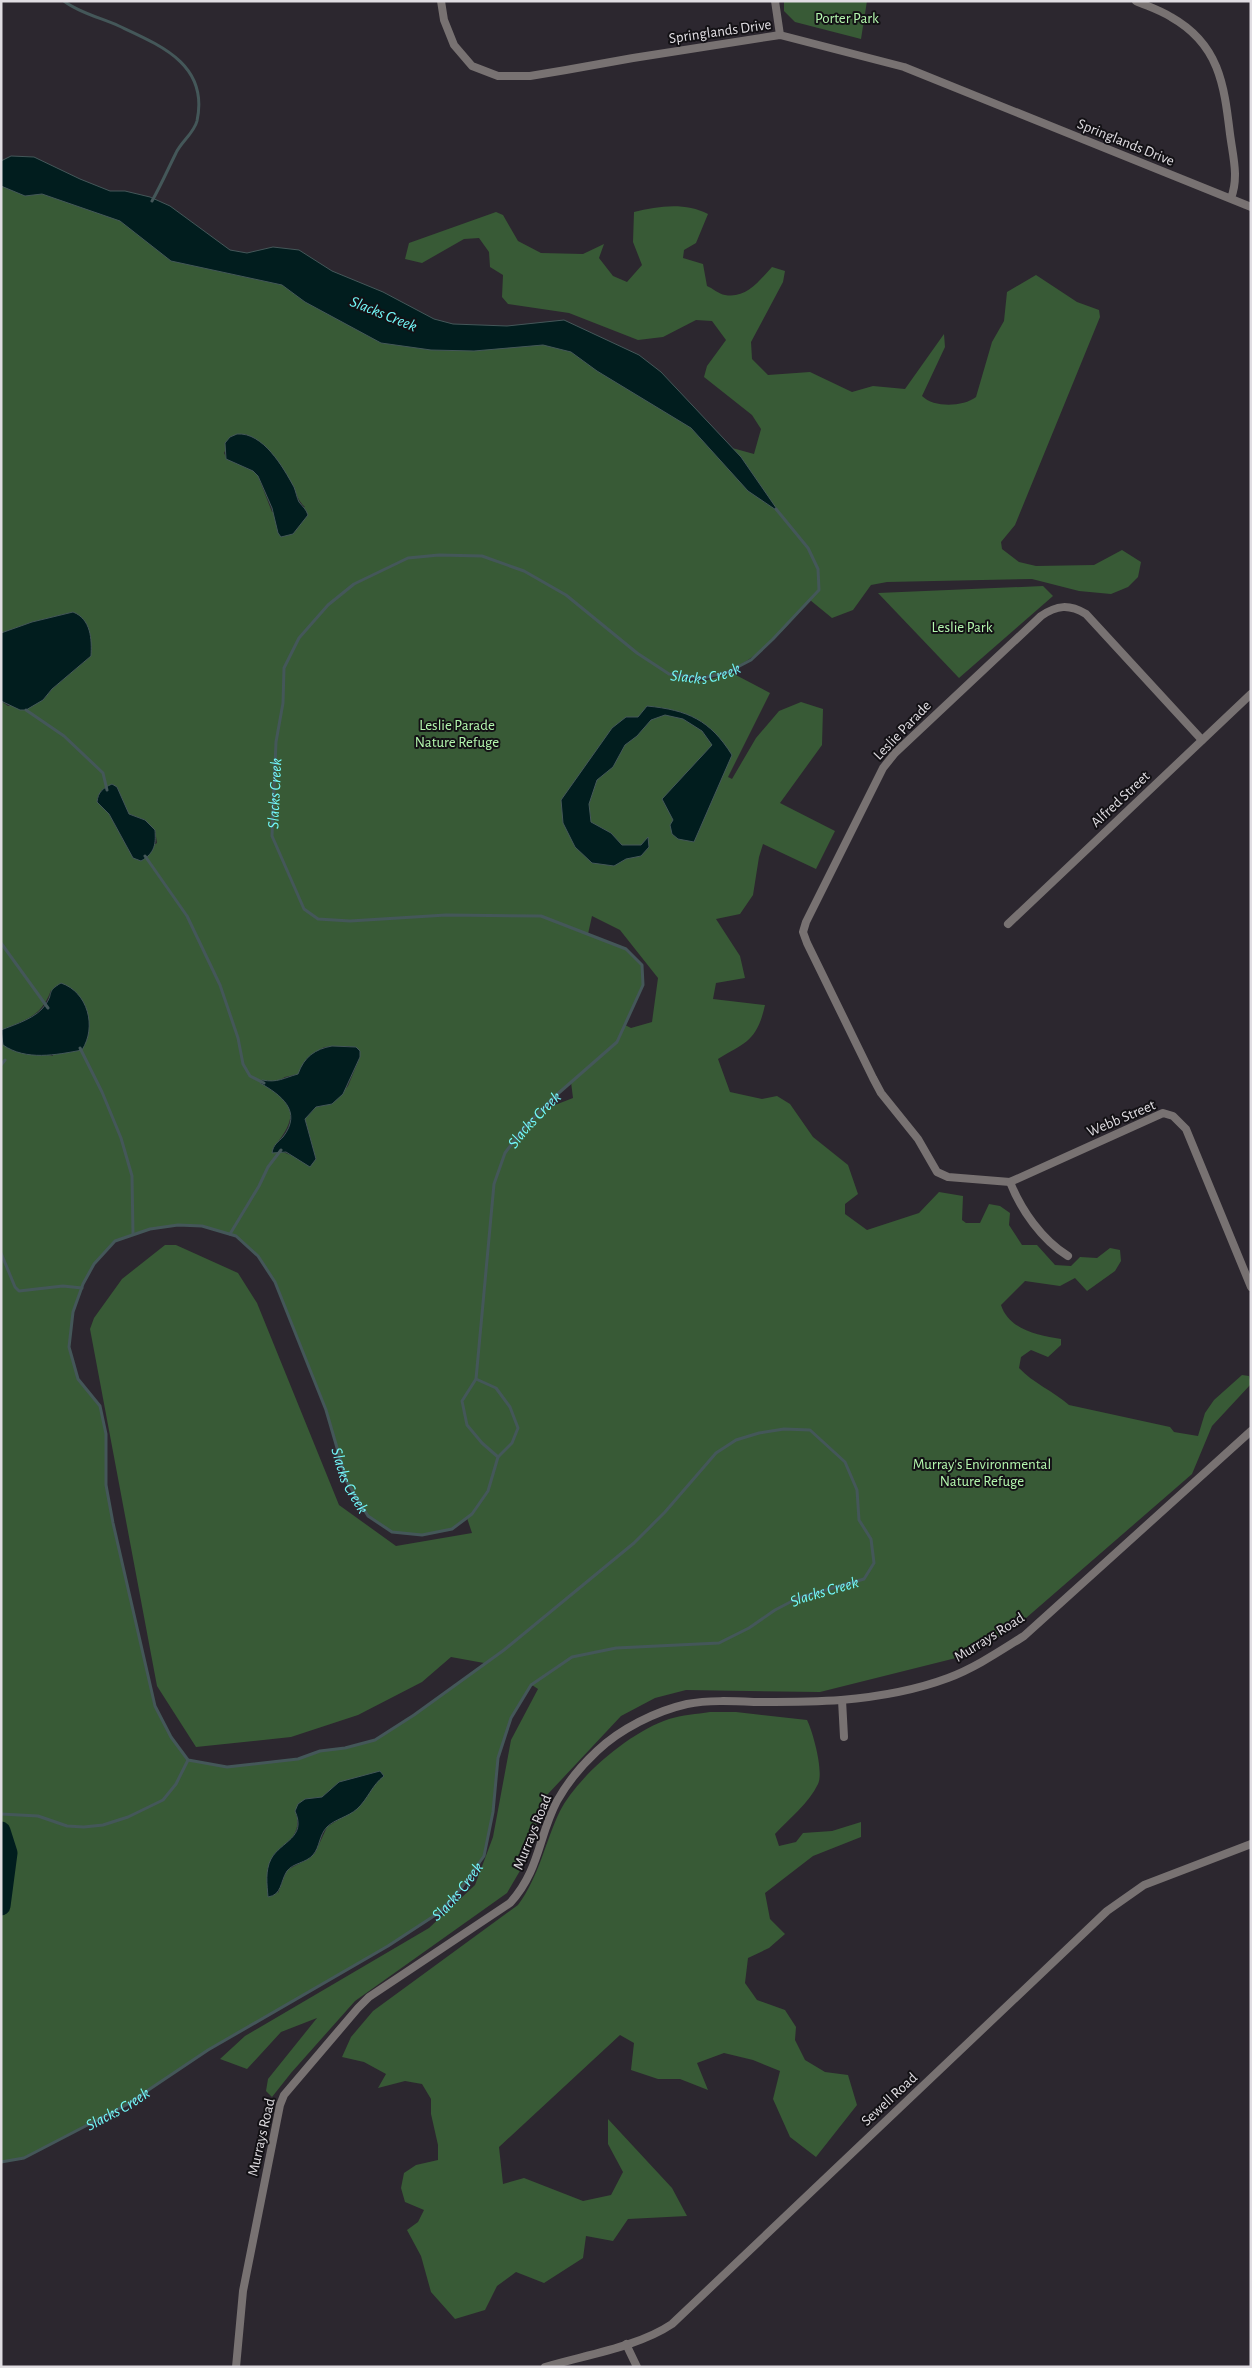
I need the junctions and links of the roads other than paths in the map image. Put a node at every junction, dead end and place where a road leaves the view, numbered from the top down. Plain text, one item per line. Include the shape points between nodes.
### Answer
1 (441, 1) edge
2 (775, 1) edge
3 (1136, 1) edge
4 (780, 35) junction
5 (1231, 198) junction
6 (1251, 207) edge
7 (1251, 694) edge
8 (1202, 740) junction
9 (1008, 924) dead end
10 (918, 1139) joint
11 (1010, 1182) junction
12 (1068, 1256) dead end
13 (1251, 1287) edge
14 (1251, 1431) edge
15 (842, 1700) junction
16 (844, 1737) dead end
17 (1251, 1844) edge
18 (626, 2344) junction
19 (236, 2367) edge
20 (545, 2367) edge
21 (637, 2367) edge

1 - 4 street, Springlands Drive via 444,20 454,45 472,66 498,76 548,73
2 - 4 street
3 - 5 street via 1171,16 1196,34 1210,54 1222,80 1227,108 1236,178
4 - 5 street, Springlands Drive via 904,67
5 - 6 street, Springlands Drive
7 - 8 street, Alfred Street
8 - 9 street, Alfred Street
8 - 10 street, Leslie Parade via 1086,614 1064,605 1041,616 883,768 806,922 804,932 881,1093
10 - 11 street, Webb Street via 937,1172 948,1178
11 - 12 street via 1017,1199 1049,1242
11 - 13 street, Webb Street via 1163,1113 1173,1116 1186,1129
14 - 15 street, Murrays Road via 1024,1636 948,1678
15 - 16 street
15 - 19 street, Murrays Road via 686,1704 624,1730 597,1750 557,1802 528,1880 510,1903 358,2008 293,2082 280,2106 242,2291
17 - 18 street, Sewell Road via 1144,1885 1107,1911 672,2324 660,2332
18 - 20 street, Sewell Road
18 - 21 street

